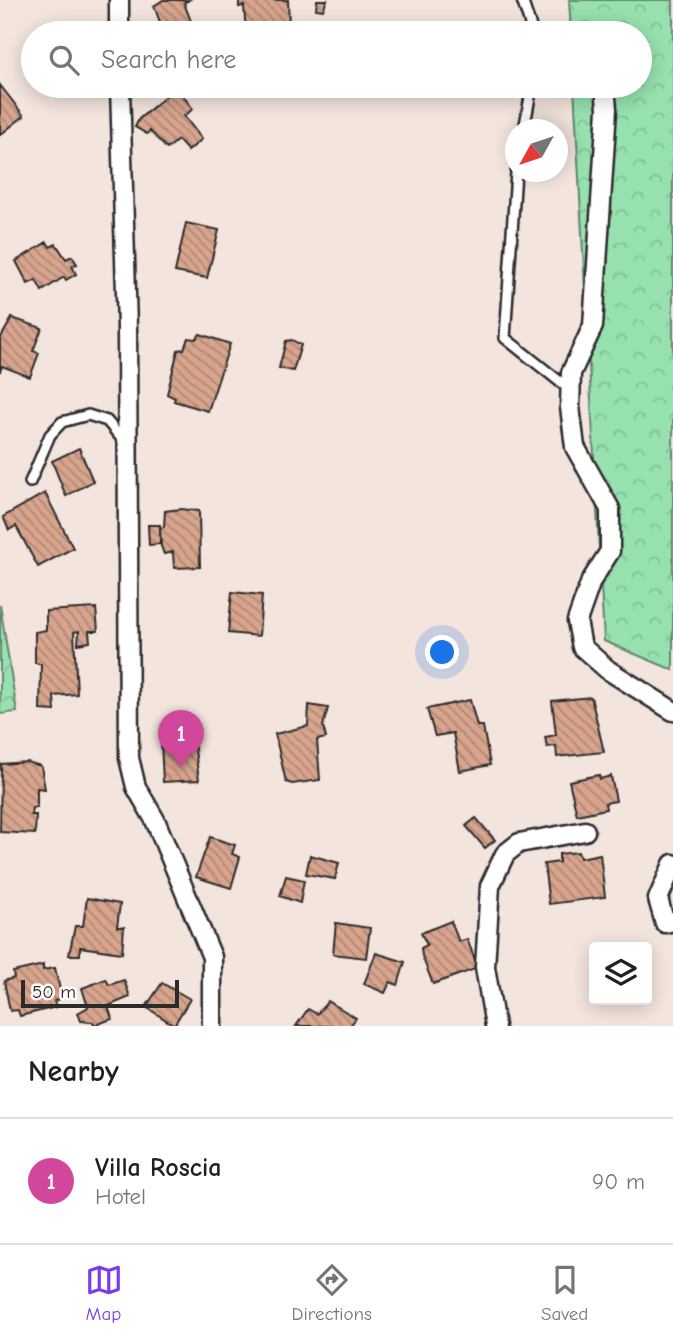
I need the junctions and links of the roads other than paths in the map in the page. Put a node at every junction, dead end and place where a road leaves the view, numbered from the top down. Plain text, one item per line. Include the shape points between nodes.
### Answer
1 (119, 0) edge
2 (522, 0) edge
3 (119, 21) edge
4 (529, 21) edge
5 (120, 98) edge
6 (530, 98) edge
7 (606, 98) edge
8 (526, 119) edge
9 (515, 182) edge
10 (570, 390) junction
11 (127, 446) junction
12 (30, 482) dead end
13 (673, 711) edge
14 (585, 831) dead end
15 (673, 864) edge
16 (673, 921) edge
17 (212, 1026) edge
18 (495, 1026) edge

1 - 3 street
2 - 4 lane
5 - 11 street
6 - 8 lane
7 - 10 street via 593,326 571,373
9 - 10 lane via 505,338
10 - 13 street via 575,447 610,509 610,551 591,582 577,621 582,647 608,670
11 - 12 lane via 107,421 88,415 69,419 50,435
11 - 17 street via 129,758 136,787 155,820 212,957
14 - 18 street via 519,842 505,854 490,887 485,967
15 - 16 street via 658,899 665,923

